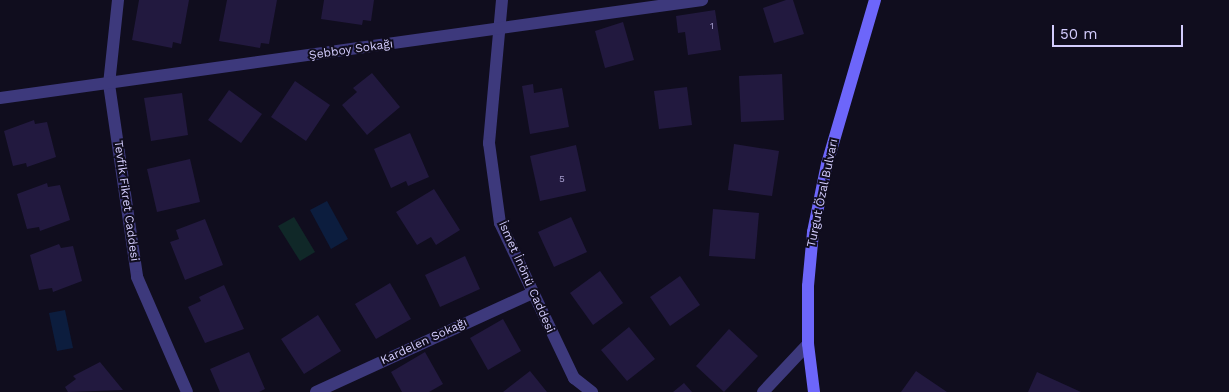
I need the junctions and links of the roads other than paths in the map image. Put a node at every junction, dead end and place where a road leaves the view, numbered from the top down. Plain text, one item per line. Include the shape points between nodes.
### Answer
1 (118, 0) edge
2 (502, 0) edge
3 (702, 0) edge
4 (875, 0) edge
5 (499, 29) junction
6 (109, 84) junction
7 (0, 98) edge
8 (532, 293) junction
9 (808, 344) junction
10 (187, 392) edge
11 (316, 392) edge
12 (592, 392) edge
13 (763, 392) edge
14 (814, 392) edge

1 - 6 street, Tevfik Fikret Caddesi
2 - 5 street, İsmet İnönü Caddesi
3 - 5 street, Şebboy Sokağı
4 - 9 street, Turgut Özal Bulvarı via 827,164 815,222 808,286
5 - 6 street, Şebboy Sokağı
5 - 8 street, İsmet İnönü Caddesi via 489,143 500,223
6 - 7 street, Şebboy Sokağı
6 - 10 street, Tevfik Fikret Caddesi via 137,277
8 - 11 street, Kardelen Sokağı
8 - 12 street, İsmet İnönü Caddesi via 574,378
9 - 13 street
9 - 14 street, Turgut Özal Bulvarı

